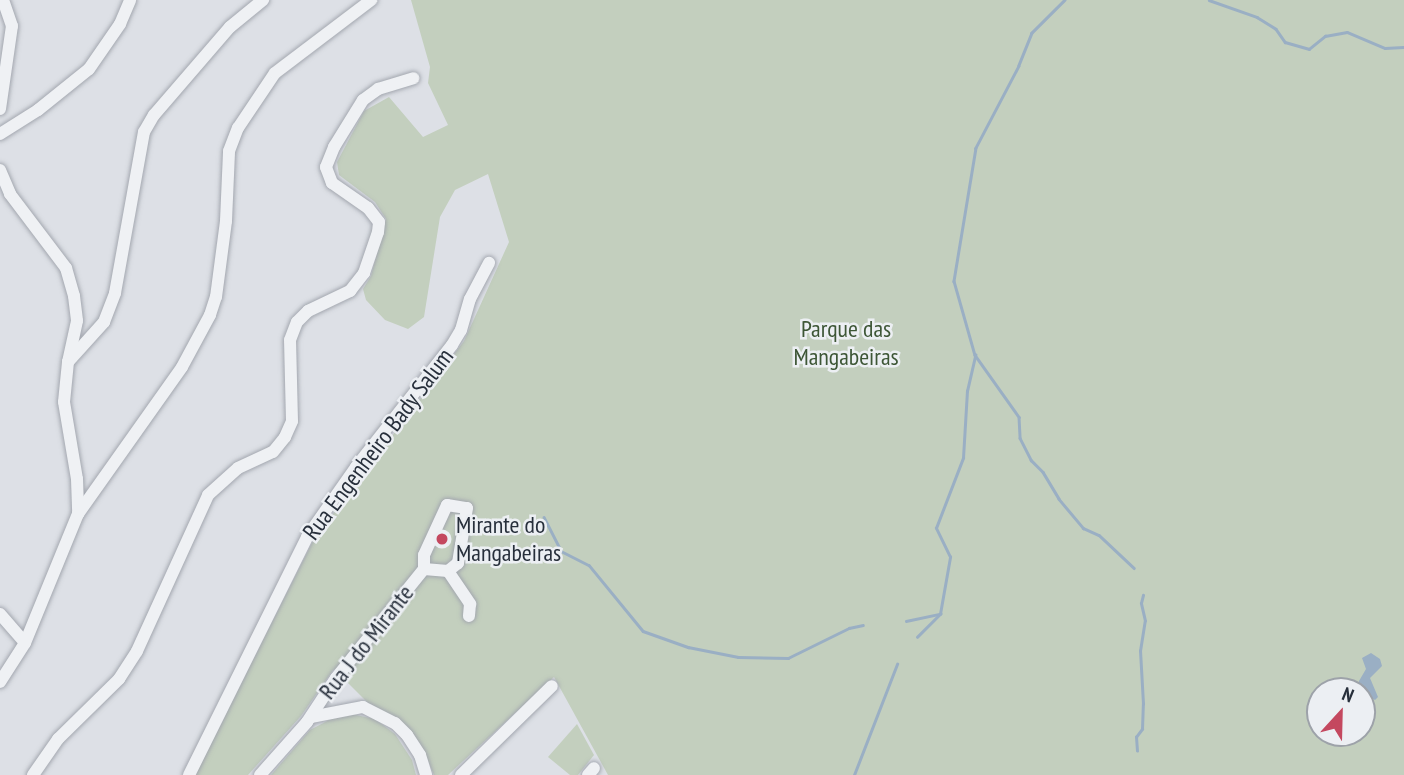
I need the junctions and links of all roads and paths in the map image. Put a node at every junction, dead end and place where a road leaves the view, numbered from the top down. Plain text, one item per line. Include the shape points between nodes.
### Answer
1 (3, 0) edge
2 (130, 0) edge
3 (264, 0) edge
4 (371, 0) edge
5 (413, 78) dead end
6 (0, 109) edge
7 (0, 134) edge
8 (0, 170) edge
9 (489, 263) dead end
10 (68, 362) junction
11 (78, 514) junction
12 (424, 569) junction
13 (449, 571) junction
14 (0, 614) edge
15 (469, 616) dead end
16 (25, 643) junction
17 (0, 682) edge
18 (552, 686) dead end
19 (311, 716) junction
20 (33, 775) edge
21 (189, 775) edge
22 (260, 775) edge
23 (426, 775) edge
24 (460, 775) edge

1 - 6 street via 12,26
2 - 7 street via 120,24 89,69
3 - 10 street via 230,27 144,132 114,293 104,322
4 - 11 street via 283,65 251,104 229,151 223,246 211,315 182,367
5 - 20 street via 378,89 363,100 326,167 332,183 379,222 378,233 364,273 350,291 308,311 297,322 290,340 292,421 285,437 273,452 238,468 208,495 137,651 119,679 58,739
8 - 10 street via 10,194 66,268 77,321
9 - 21 street, Rua Engenheiro Bady Salum via 452,345 307,537
10 - 11 street via 64,402
11 - 16 street
12 - 13 street
12 - 13 street via 424,555 447,505 467,508 458,563
12 - 19 street, Rua J do Mirante
13 - 15 street via 470,604
14 - 16 street
16 - 17 street
18 - 24 street
19 - 22 street, Rua J do Mirante
19 - 23 street via 363,707 407,735

